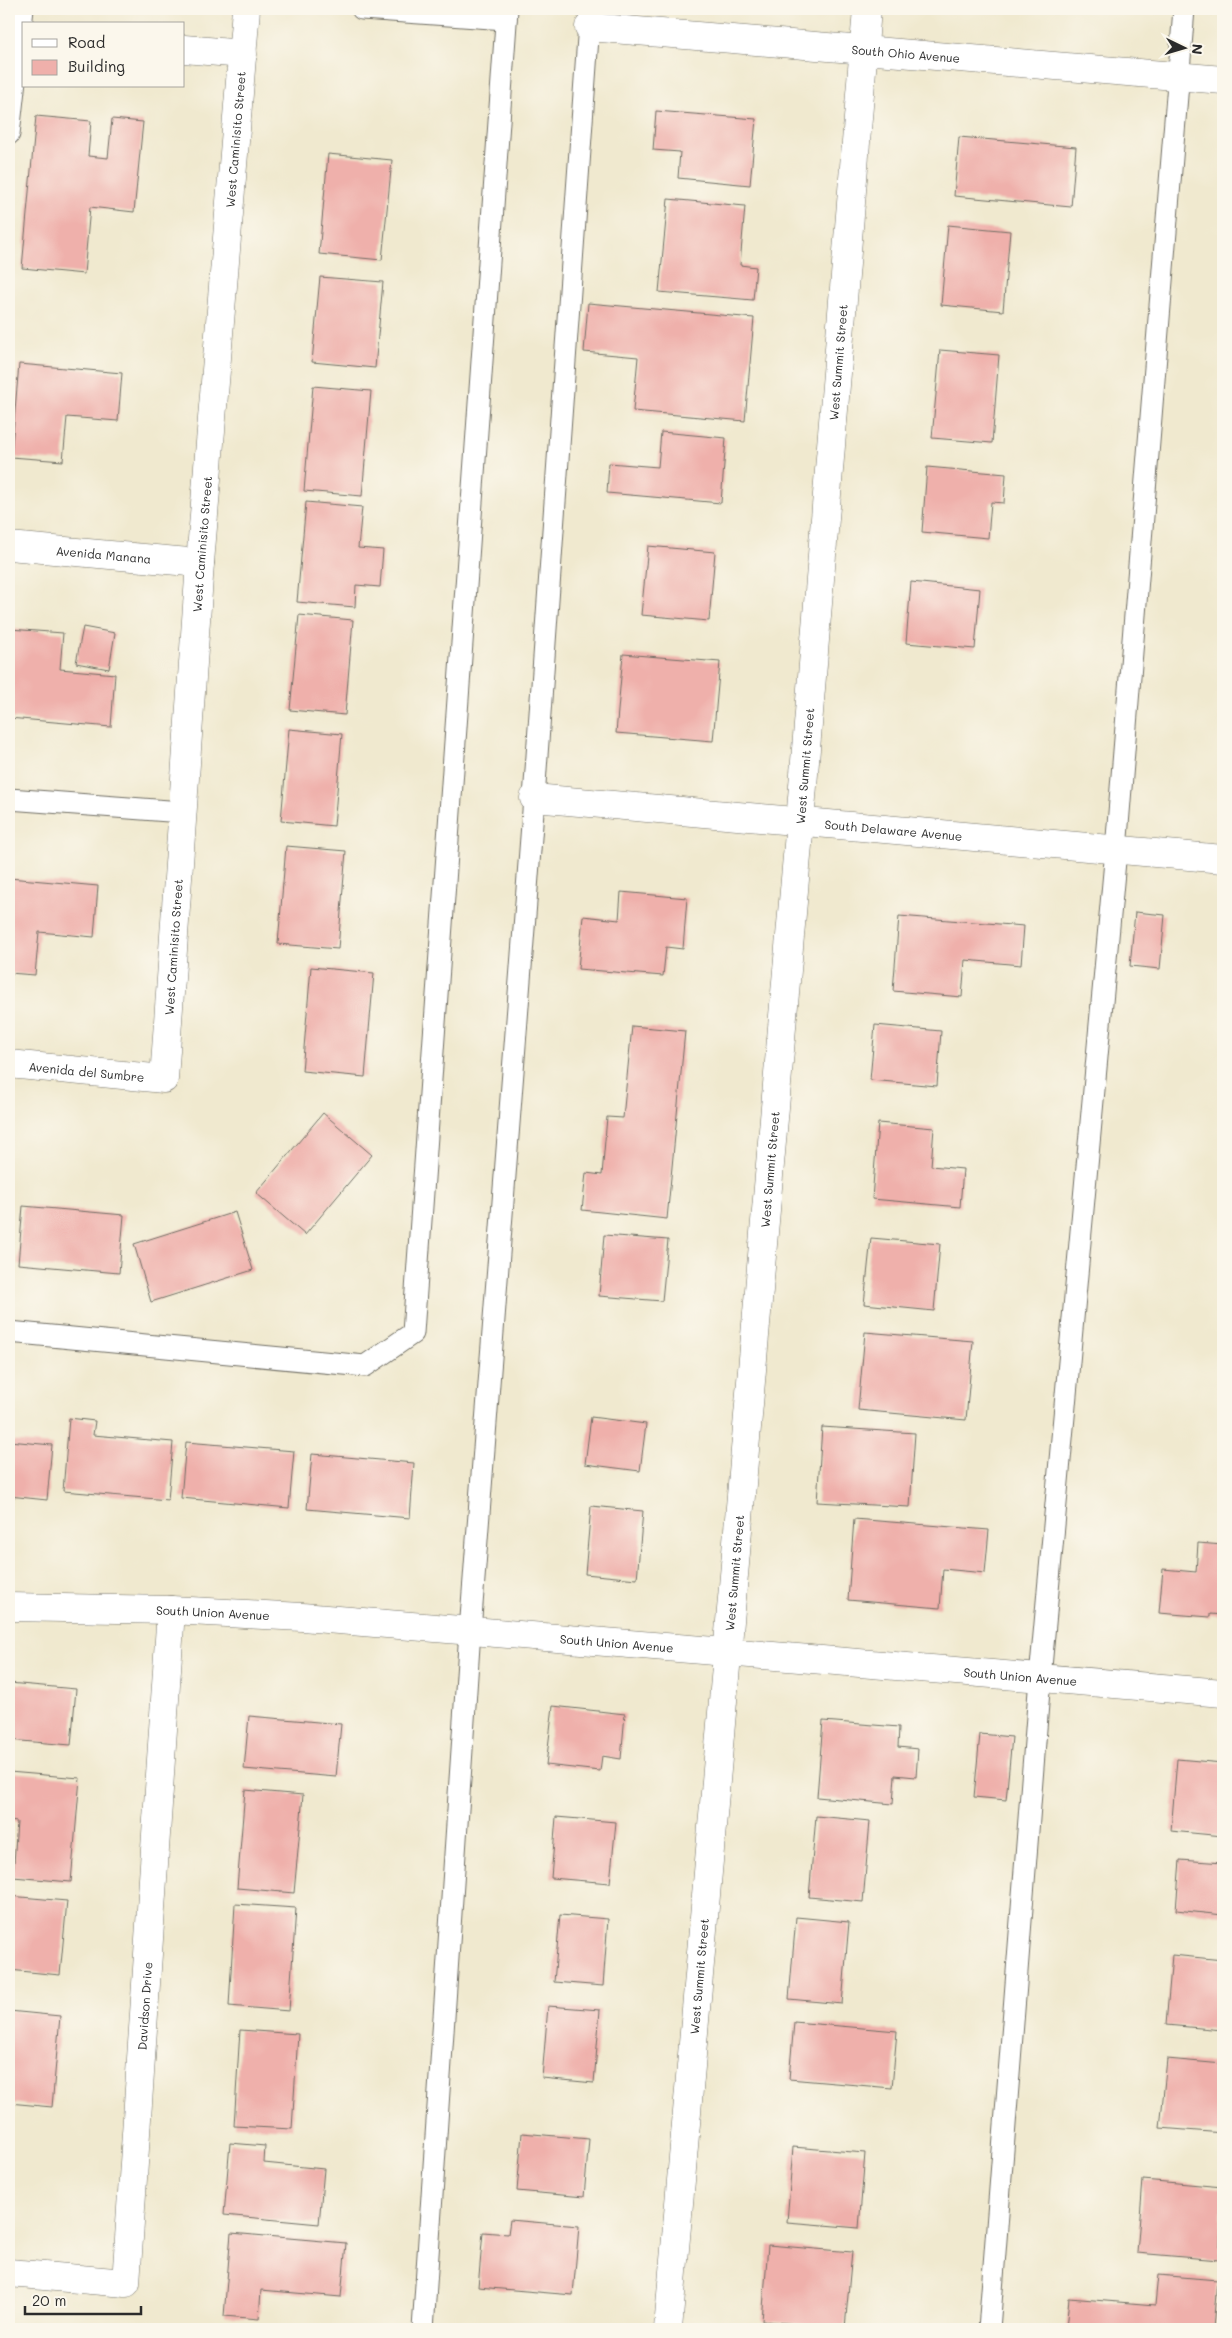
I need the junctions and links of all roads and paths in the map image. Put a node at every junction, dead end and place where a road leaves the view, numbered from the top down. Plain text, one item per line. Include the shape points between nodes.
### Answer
1 (246, 9) edge
2 (362, 9) edge
3 (868, 9) edge
4 (1184, 9) edge
5 (507, 14) edge
6 (589, 18) edge
7 (19, 28) edge
8 (185, 49) edge
9 (864, 52) junction
10 (244, 54) junction
11 (1178, 76) junction
12 (1223, 80) edge
13 (9, 134) edge
14 (9, 546) edge
15 (200, 563) junction
16 (534, 798) junction
17 (9, 799) edge
18 (182, 812) junction
19 (800, 822) junction
20 (1116, 850) junction
21 (1223, 859) edge
22 (9, 1064) edge
23 (164, 1079) joint
24 (9, 1332) edge
25 (9, 1607) edge
26 (171, 1610) junction
27 (470, 1631) junction
28 (727, 1653) junction
29 (1040, 1678) junction
30 (1223, 1693) edge
31 (9, 2273) edge
32 (423, 2329) edge
33 (668, 2329) edge
34 (989, 2329) edge

1 - 10 street, West Caminisito Street
2 - 5 lane
3 - 9 street, West Summit Street
4 - 11 lane
5 - 24 lane via 413,1333 364,1366
6 - 9 street, South Ohio Avenue
6 - 16 lane
7 - 13 lane
8 - 10 street
9 - 11 street, South Ohio Avenue
9 - 19 street, West Summit Street
10 - 15 street, West Caminisito Street
11 - 12 street, South Ohio Avenue
11 - 20 lane
14 - 15 street, Avenida Manana
15 - 18 street, West Caminisito Street
16 - 19 street, South Delaware Avenue
16 - 27 lane
17 - 18 lane
18 - 23 street, West Caminisito Street
19 - 20 street, South Delaware Avenue
19 - 28 street, West Summit Street
20 - 21 street, South Delaware Avenue
20 - 29 lane
22 - 23 street, Avenida del Sumbre
25 - 26 street, South Union Avenue
26 - 27 street, South Union Avenue
26 - 31 street, Davidson Drive via 126,2283
27 - 28 street, South Union Avenue
27 - 32 lane
28 - 29 street, South Union Avenue
28 - 33 street, West Summit Street
29 - 30 street, South Union Avenue
29 - 34 lane

